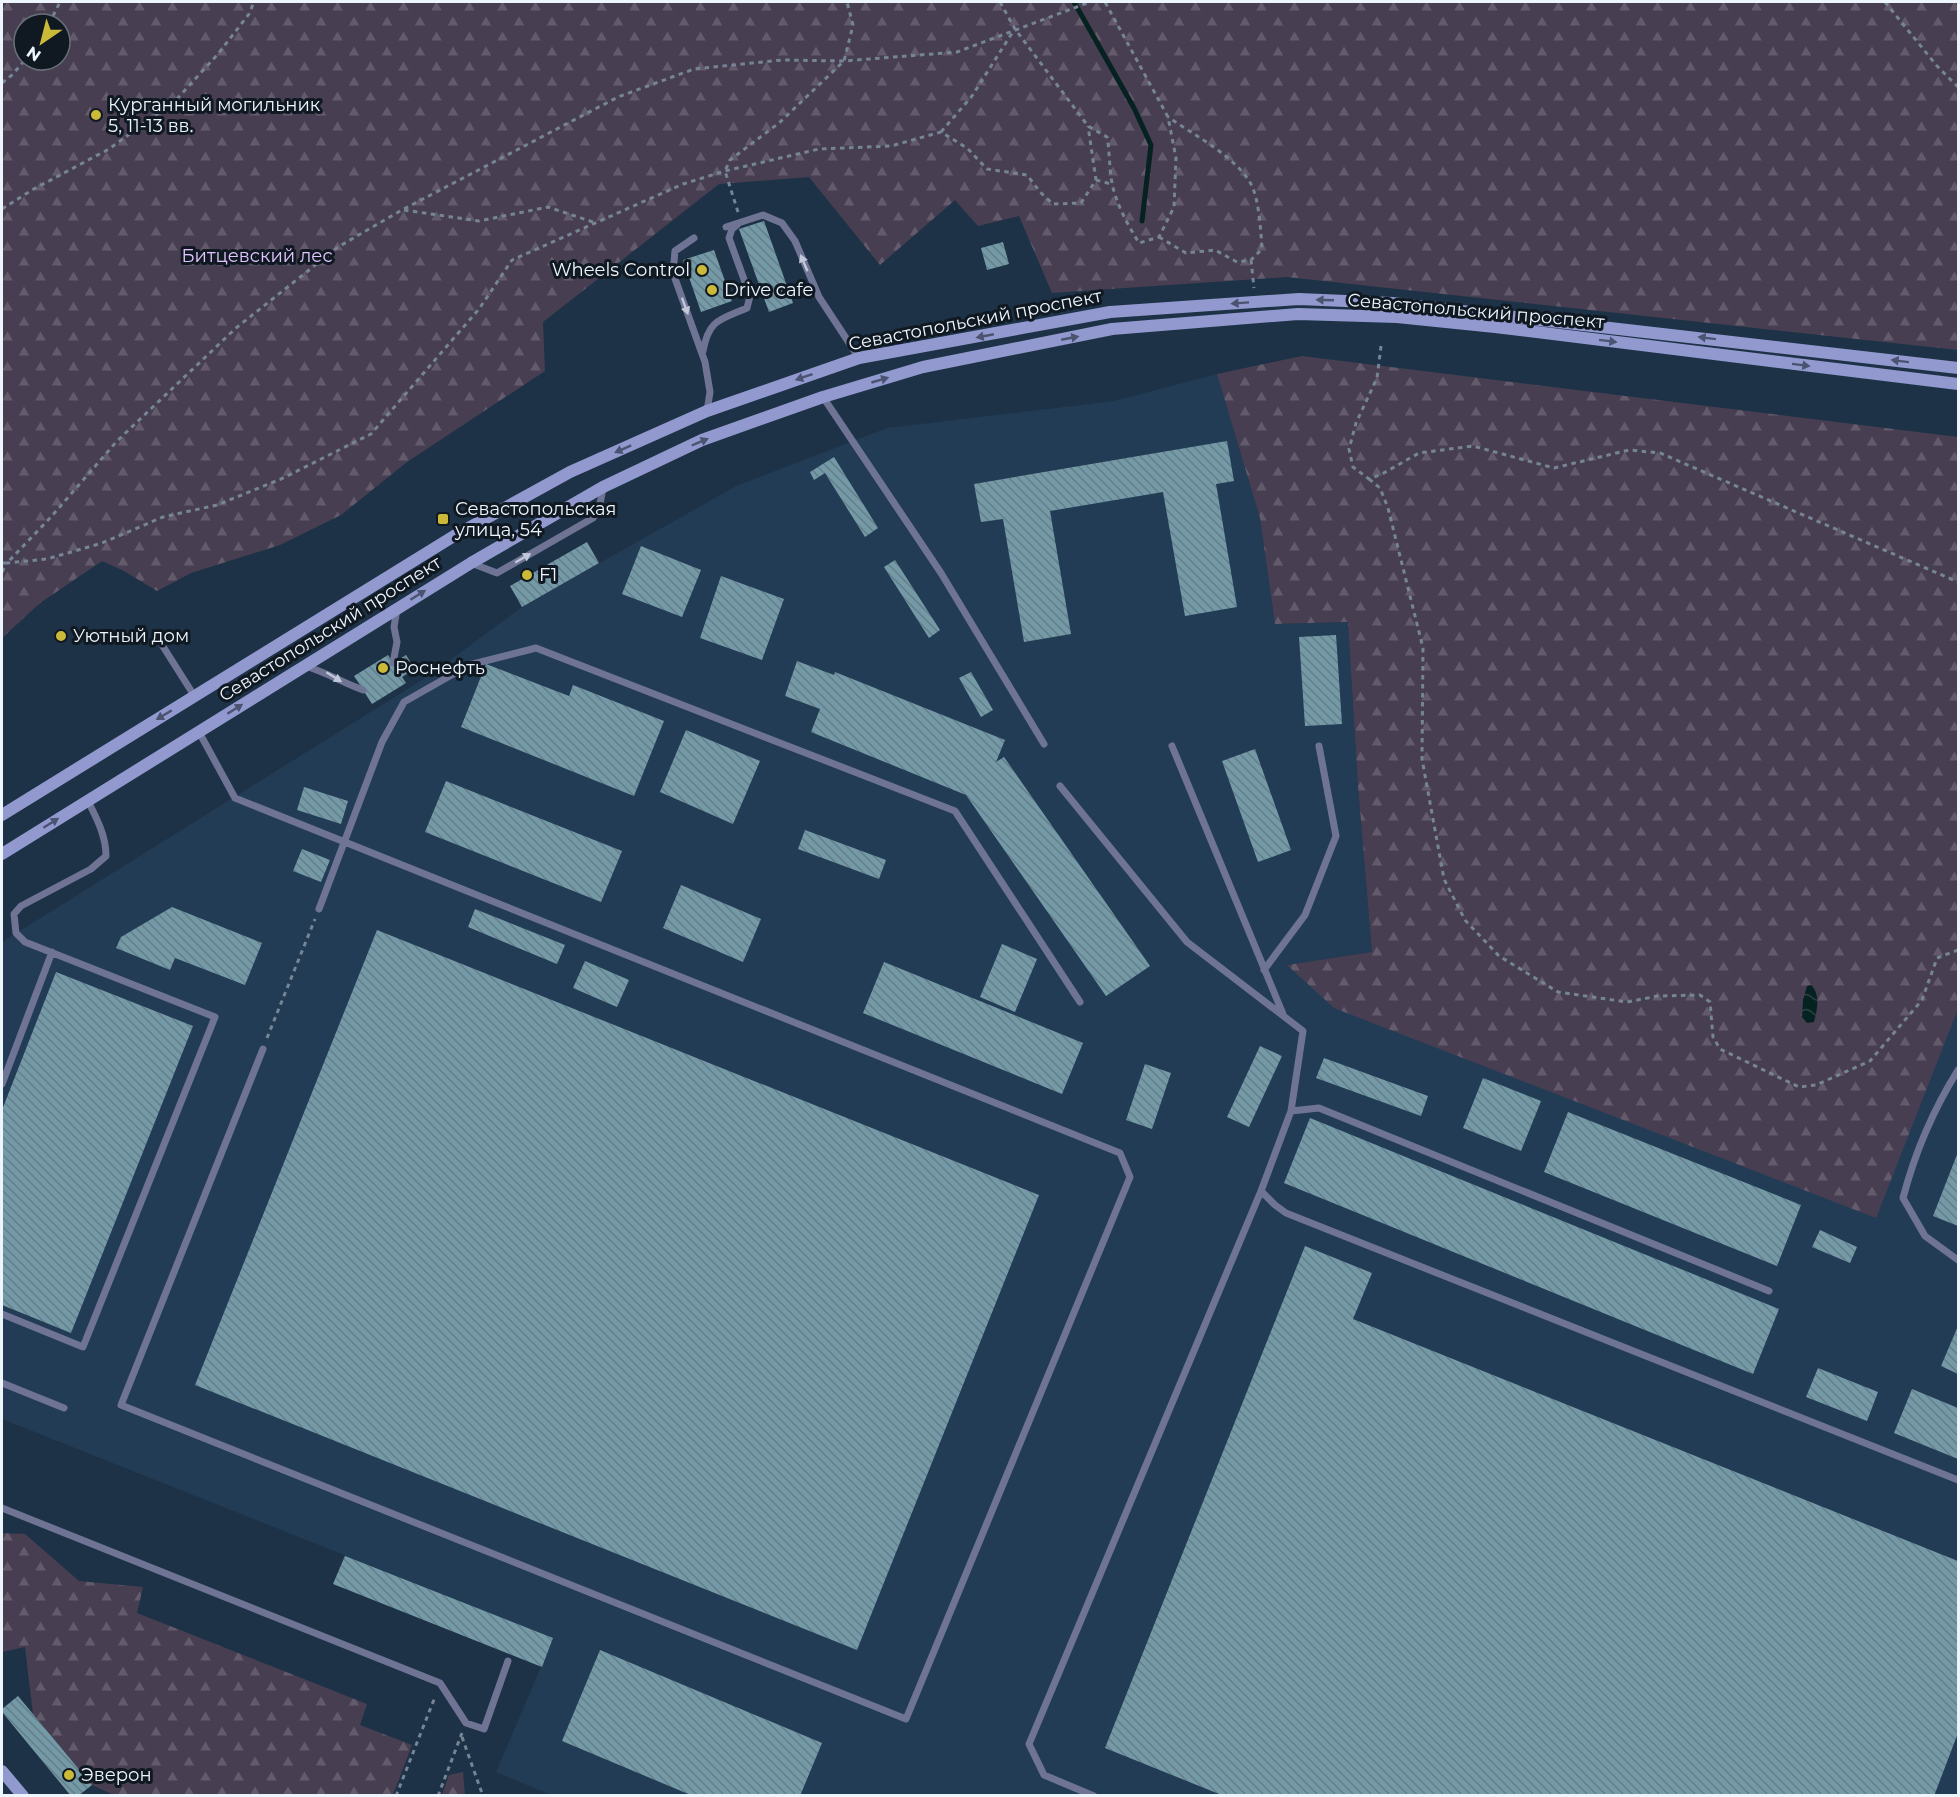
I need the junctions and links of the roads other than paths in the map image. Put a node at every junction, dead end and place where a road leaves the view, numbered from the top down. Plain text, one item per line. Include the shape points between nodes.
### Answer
1 (741, 222) junction
2 (726, 227) dead end
3 (694, 238) dead end
4 (702, 354) junction
5 (860, 358) junction
6 (1959, 368) edge
7 (1959, 384) edge
8 (824, 397) junction
9 (707, 411) junction
10 (603, 487) junction
11 (471, 563) junction
12 (397, 609) junction
13 (157, 637) dead end
14 (393, 663) dead end
15 (305, 666) junction
16 (363, 690) dead end
17 (195, 697) junction
18 (199, 732) junction
19 (1044, 744) dead end
20 (1172, 746) dead end
21 (1319, 746) dead end
22 (1060, 786) dead end
23 (88, 801) junction
24 (2, 815) edge
25 (345, 841) junction
26 (2, 854) edge
27 (319, 909) road end
28 (52, 952) junction
29 (1264, 970) junction
30 (1080, 1002) dead end
31 (1284, 1016) junction
32 (263, 1049) road end
33 (1959, 1070) edge
34 (2, 1084) edge
35 (1291, 1111) junction
36 (1260, 1191) junction
37 (1959, 1260) edge
38 (1769, 1291) dead end
39 (2, 1314) edge
40 (2, 1383) edge
41 (64, 1408) dead end
42 (1959, 1480) edge
43 (2, 1508) edge
44 (508, 1661) dead end
45 (2, 1771) edge
46 (23, 1796) edge
47 (1094, 1796) edge

1 - 2 lane
1 - 4 lane via 729,238 750,296 747,308 716,321 706,334
5 -> 1 lane via 819,297 795,241 782,223 764,215
3 -> 4 lane via 675,251 673,273
4 - 9 lane via 710,392
6 -> 5 main road, Севастопольский проспект via 1392,303 1299,299 1110,312
5 -> 9 main road, Севастопольский проспект
8 -> 7 main road, Севастопольский проспект via 923,367 1112,329 1298,314 1397,317 1495,327
10 -> 8 main road, Севастопольский проспект via 702,440
8 - 19 lane via 941,573
9 -> 17 main road, Севастопольский проспект via 570,472 454,536
10 - 11 main road, Севастопольский проспект
11 -> 10 lane via 497,573 573,530 593,518
12 -> 11 main road, Севастопольский проспект
12 - 14 lane
12 - 15 main road, Севастопольский проспект
13 - 17 lane
15 -> 16 lane
18 -> 15 main road, Севастопольский проспект
17 -> 24 main road, Севастопольский проспект
18 - 23 main road, Севастопольский проспект
18 - 25 lane via 235,798
20 - 29 lane
21 - 29 lane via 1336,836 1305,915
22 - 31 lane via 1187,942
26 -> 23 main road, Севастопольский проспект
23 - 28 lane via 102,830 106,856 91,869 21,906 14,914 16,933 25,942
25 - 27 lane
25 - 30 lane via 382,742 404,702 469,665 536,648 955,811
25 - 32 lane via 1120,1153 1131,1177 906,1719 121,1405
28 - 34 lane
28 - 39 lane via 215,1017 83,1347
29 - 31 lane
31 - 35 lane via 1303,1031
33 - 37 lane via 1939,1102 1911,1168 1903,1198 1925,1236
35 - 36 lane
35 - 38 lane via 1318,1108
36 - 42 lane via 1286,1213
36 - 47 lane via 1029,1744 1044,1775
40 - 41 lane
43 - 44 lane via 440,1683 466,1723 484,1729
45 - 46 main road

